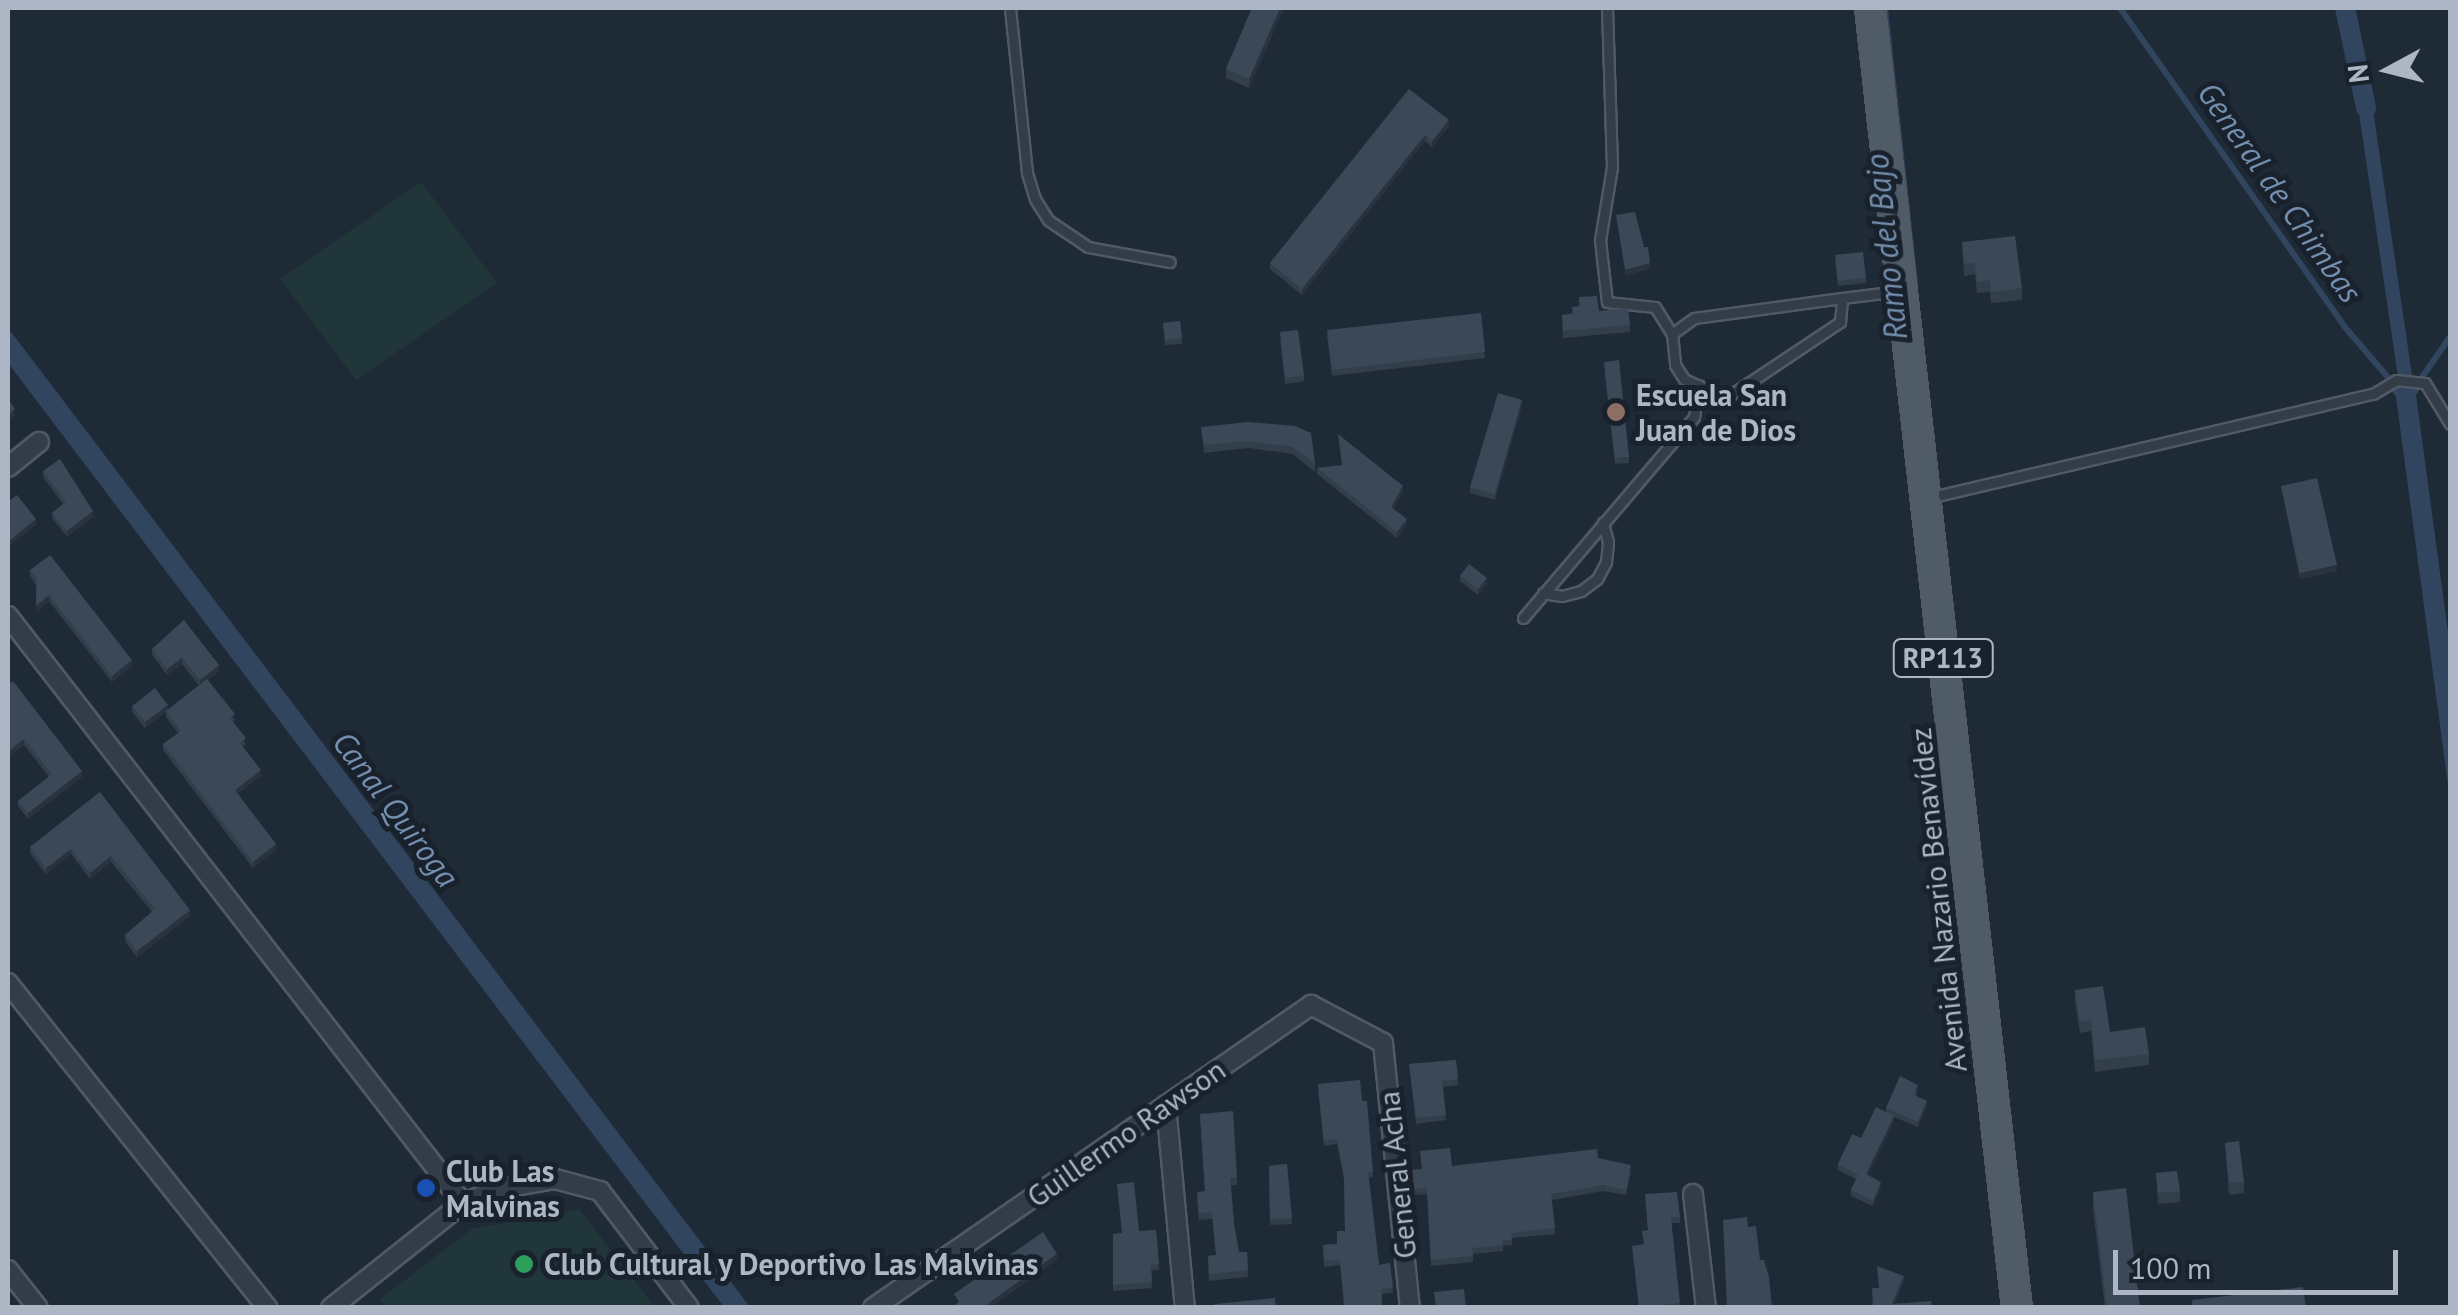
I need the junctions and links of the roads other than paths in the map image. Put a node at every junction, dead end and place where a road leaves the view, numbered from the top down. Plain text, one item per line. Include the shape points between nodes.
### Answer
1 (1010, 8) edge
2 (1607, 8) edge
3 (1870, 8) edge
4 (1170, 262) dead end
5 (1902, 291) junction
6 (1842, 298) junction
7 (1672, 334) junction
8 (1700, 386) junction
9 (2450, 424) edge
10 (39, 442) dead end
11 (8, 468) edge
12 (1925, 499) junction
13 (1603, 523) junction
14 (1543, 592) junction
15 (8, 616) edge
16 (1523, 618) dead end
17 (9, 987) edge
18 (1383, 1043) joint
19 (1166, 1105) junction
20 (1693, 1194) dead end
21 (463, 1204) junction
22 (8, 1270) edge
23 (38, 1308) edge
24 (267, 1308) edge
25 (330, 1308) edge
26 (688, 1308) edge
27 (873, 1308) edge
28 (1185, 1308) edge
29 (1410, 1308) edge
30 (1706, 1308) edge
31 (2017, 1308) edge

1 - 4 lane via 1027,173 1041,210 1088,246
2 - 7 lane via 1612,167 1600,240 1606,302 1654,307
3 - 5 main road, Avenida Nazario Benavídez / RP113
5 - 6 lane
5 - 12 main road, Avenida Nazario Benavídez / RP113
6 - 7 lane via 1694,318
6 - 8 lane via 1840,322 1732,394
7 - 8 lane via 1674,364 1684,380
8 - 13 lane via 1694,418
9 - 12 lane via 2425,383 2414,378 2373,394
10 - 11 street
12 - 31 main road, Avenida Nazario Benavídez / RP113
13 - 14 lane
13 - 14 lane via 1606,562 1597,579 1562,596
14 - 16 lane
15 - 21 street
17 - 24 street
18 - 19 street, Guillermo Rawson via 1310,1005
18 - 29 street, General Acha
19 - 27 street, Guillermo Rawson
19 - 28 street
20 - 30 street
21 - 25 street
21 - 26 street via 556,1179 598,1189
22 - 23 street

